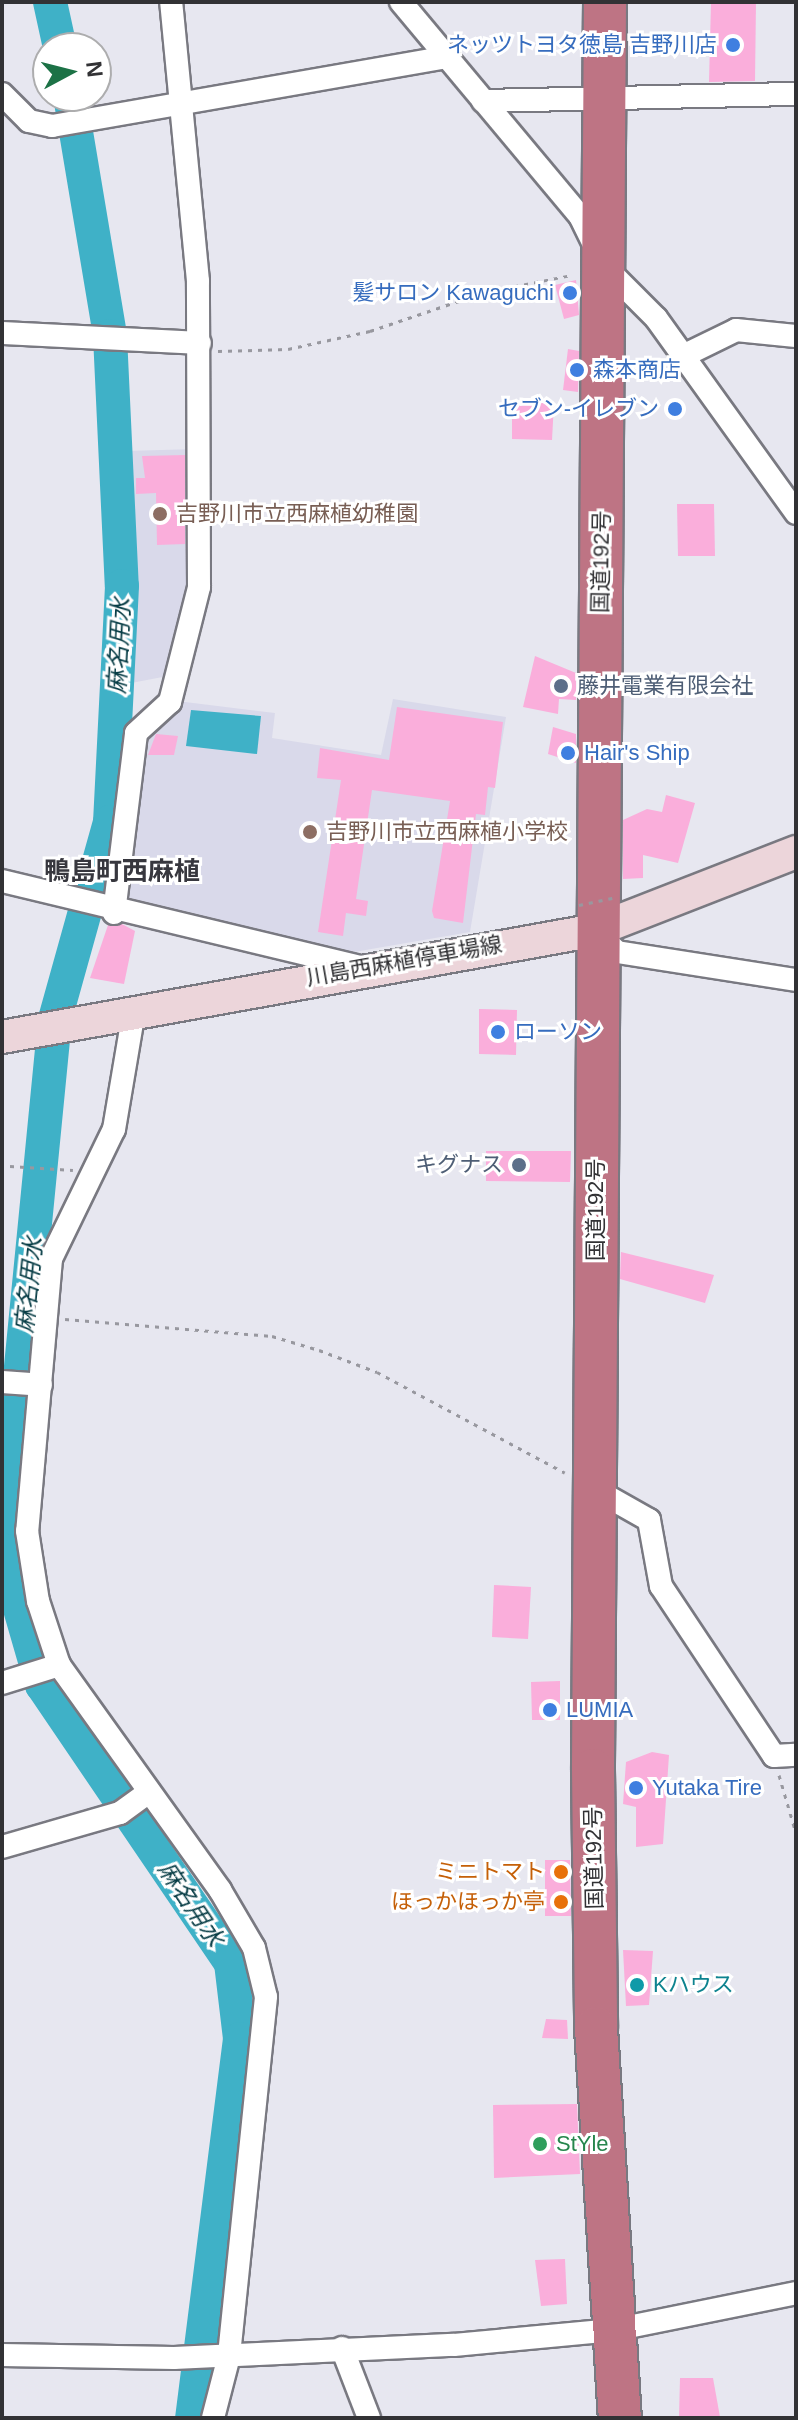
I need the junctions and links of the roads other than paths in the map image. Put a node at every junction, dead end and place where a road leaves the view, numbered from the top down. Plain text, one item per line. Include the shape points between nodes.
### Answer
1 (171, 2) edge
2 (401, 2) edge
3 (605, 2) edge
4 (443, 58) junction
5 (2, 94) edge
6 (796, 94) edge
7 (604, 96) junction
8 (483, 101) junction
9 (185, 103) junction
10 (605, 267) junction
11 (2, 333) edge
12 (796, 336) edge
13 (200, 343) junction
14 (683, 356) junction
15 (796, 513) edge
16 (796, 852) edge
17 (2, 881) edge
18 (596, 911) junction
19 (110, 912) junction
20 (359, 967) junction
21 (796, 980) edge
22 (134, 1011) junction
23 (16, 1035) edge
24 (2, 1382) edge
25 (41, 1385) junction
26 (596, 1490) junction
27 (59, 1665) junction
28 (12, 1680) edge
29 (785, 1755) edge
30 (146, 1794) junction
31 (2, 1847) edge
32 (796, 2293) edge
33 (613, 2330) junction
34 (342, 2348) junction
35 (2, 2355) edge
36 (229, 2356) junction
37 (213, 2418) edge
38 (369, 2418) edge
39 (620, 2418) edge

1 - 9 street
2 - 4 street
3 - 7 highway, 国道192号
4 - 8 street
4 - 9 street
5 - 9 street via 29,121 52,126
6 - 7 street
7 - 8 street
7 - 10 highway, 国道192号
8 - 10 street via 580,216
9 - 13 street
10 - 14 street
10 - 18 highway, 国道192号
11 - 13 street via 91,342 137,338
12 - 14 street via 736,330
13 - 19 street via 197,600 170,702 136,733
14 - 15 street
16 - 18 main road, 川島西麻植停車場線
17 - 19 street
18 - 20 main road, 川島西麻植停車場線
18 - 21 street via 617,952
18 - 26 highway, 国道192号
19 - 20 street via 265,940
20 - 22 main road, 川島西麻植停車場線
22 - 23 main road, 川島西麻植停車場線
22 - 25 street via 114,1129 51,1259
24 - 25 street
25 - 27 street via 27,1531 38,1601
26 - 29 street via 649,1520 649,1552 661,1586
26 - 33 highway, 国道192号 via 596,2028
27 - 28 street
27 - 30 street
30 - 31 street via 120,1813
30 - 36 street via 247,1937 266,1997
32 - 33 street
33 - 34 street
33 - 39 highway, 国道192号
34 - 36 street
34 - 38 street
35 - 36 street
36 - 37 street

